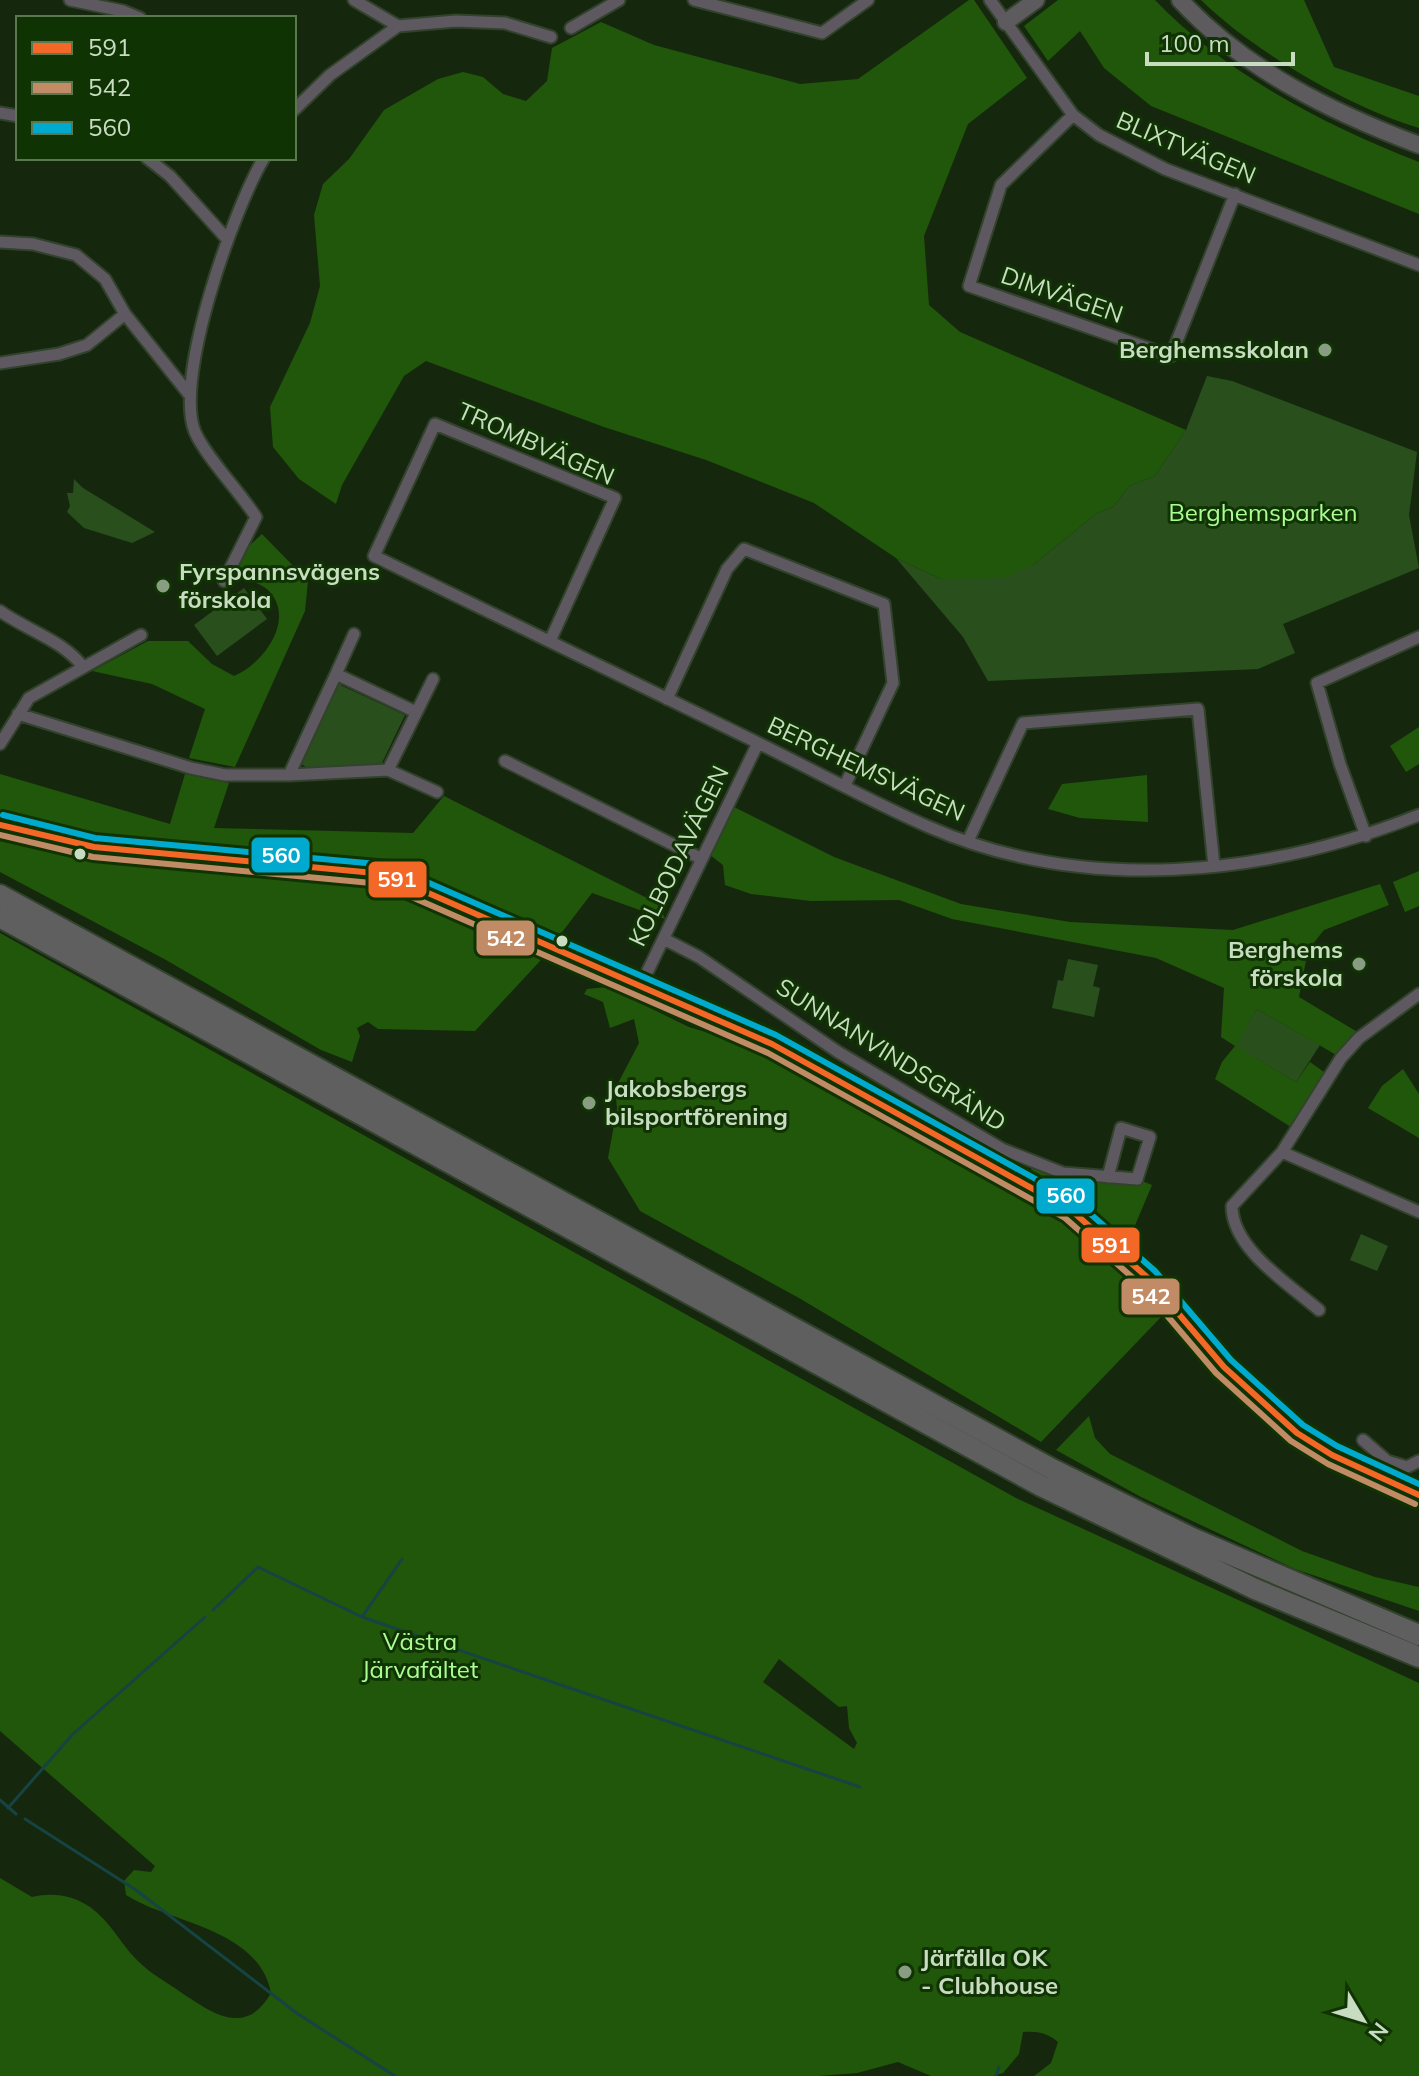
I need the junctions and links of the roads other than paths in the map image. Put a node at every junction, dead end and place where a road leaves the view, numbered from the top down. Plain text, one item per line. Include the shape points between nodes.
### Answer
1 (70, 0) edge
2 (354, 0) edge
3 (619, 0) edge
4 (694, 0) edge
5 (868, 0) edge
6 (990, 0) edge
7 (1036, 0) edge
8 (1180, 0) edge
9 (135, 16) edge
10 (1006, 22) junction
11 (398, 26) junction
12 (571, 28) dead end
13 (551, 37) dead end
14 (296, 108) edge
15 (1073, 115) junction
16 (1419, 145) edge
17 (150, 160) edge
18 (263, 160) edge
19 (1235, 194) junction
20 (227, 239) junction
21 (0, 242) edge
22 (1419, 265) edge
23 (125, 314) junction
24 (0, 363) edge
25 (188, 393) junction
26 (374, 556) joint
27 (224, 581) dead end
28 (0, 611) edge
29 (354, 634) dead end
30 (141, 635) dead end
31 (1419, 637) edge
32 (550, 641) junction
33 (83, 667) junction
34 (336, 674) junction
35 (433, 679) dead end
36 (667, 699) junction
37 (416, 712) junction
38 (18, 714) junction
39 (758, 743) junction
40 (0, 744) edge
41 (505, 761) dead end
42 (388, 770) junction
43 (289, 775) junction
44 (845, 785) junction
45 (437, 792) dead end
46 (1419, 815) edge
47 (0, 825) edge
48 (1366, 836) junction
49 (968, 841) junction
50 (702, 859) junction
51 (1214, 866) junction
52 (0, 895) edge
53 (0, 917) edge
54 (664, 939) junction
55 (640, 987) junction
56 (1419, 994) edge
57 (1282, 1152) junction
58 (1108, 1177) junction
59 (1419, 1212) edge
60 (1319, 1310) dead end
61 (1363, 1440) dead end
62 (1419, 1461) edge
63 (1419, 1495) edge
64 (1419, 1635) edge
65 (1419, 1657) edge

1 - 9 street
2 - 11 street
3 - 12 street
4 - 5 street via 822,33
6 - 10 street, BLIXTVÄGEN
7 - 10 street
8 - 16 street via 1299,93
10 - 15 street, BLIXTVÄGEN
11 - 13 street via 505,23
11 - 14 street via 330,75
15 - 19 street, BLIXTVÄGEN via 1128,151
15 - 19 street, DIMVÄGEN via 1001,185 969,286 1171,356
17 - 20 street
18 - 20 street
19 - 22 street, BLIXTVÄGEN
20 - 25 street
21 - 23 street via 76,255 105,279
23 - 24 street via 87,345
23 - 25 street
25 - 27 street via 196,434 256,517
26 - 32 street, BERGHEMSVÄGEN
26 - 32 street, TROMBVÄGEN via 435,424 615,498
28 - 33 street via 70,649
29 - 34 street
30 - 33 street
31 - 48 street via 1317,683
32 - 36 street, BERGHEMSVÄGEN
33 - 38 street via 29,698
34 - 37 street
34 - 43 street
35 - 37 street
36 - 39 street, BERGHEMSVÄGEN
36 - 44 street via 727,569 744,549 884,604 893,683
37 - 42 street
38 - 40 street
38 - 43 street via 191,768 225,775
39 - 44 street, BERGHEMSVÄGEN
39 - 50 street, KOLBODAVÄGEN
41 - 50 street
42 - 43 street
42 - 45 street
44 - 49 street, BERGHEMSVÄGEN
46 - 48 street, BERGHEMSVÄGEN
47 - 55 street via 87,847 321,863 385,874
48 - 51 street, BERGHEMSVÄGEN via 1286,857
49 - 51 street, BERGHEMSVÄGEN via 1044,861 1117,869
49 - 51 street via 1023,723 1198,709
50 - 54 street, KOLBODAVÄGEN
52 - 64 highway via 1052,1469 1221,1552
53 - 65 highway via 1041,1486 1243,1584
54 - 55 street, KOLBODAVÄGEN
54 - 58 street, SUNNANVINDSGRÄND via 838,1052 1002,1149 1063,1173
55 - 63 street via 772,1044 1071,1210 1148,1278 1224,1367 1297,1433
56 - 57 street via 1359,1038 1341,1058
57 - 59 street
57 - 60 street via 1232,1206 1232,1222 1266,1264
58 - 58 street, SUNNANVINDSGRÄND via 1137,1179 1150,1137 1121,1128
61 - 62 street via 1387,1461 1407,1467

